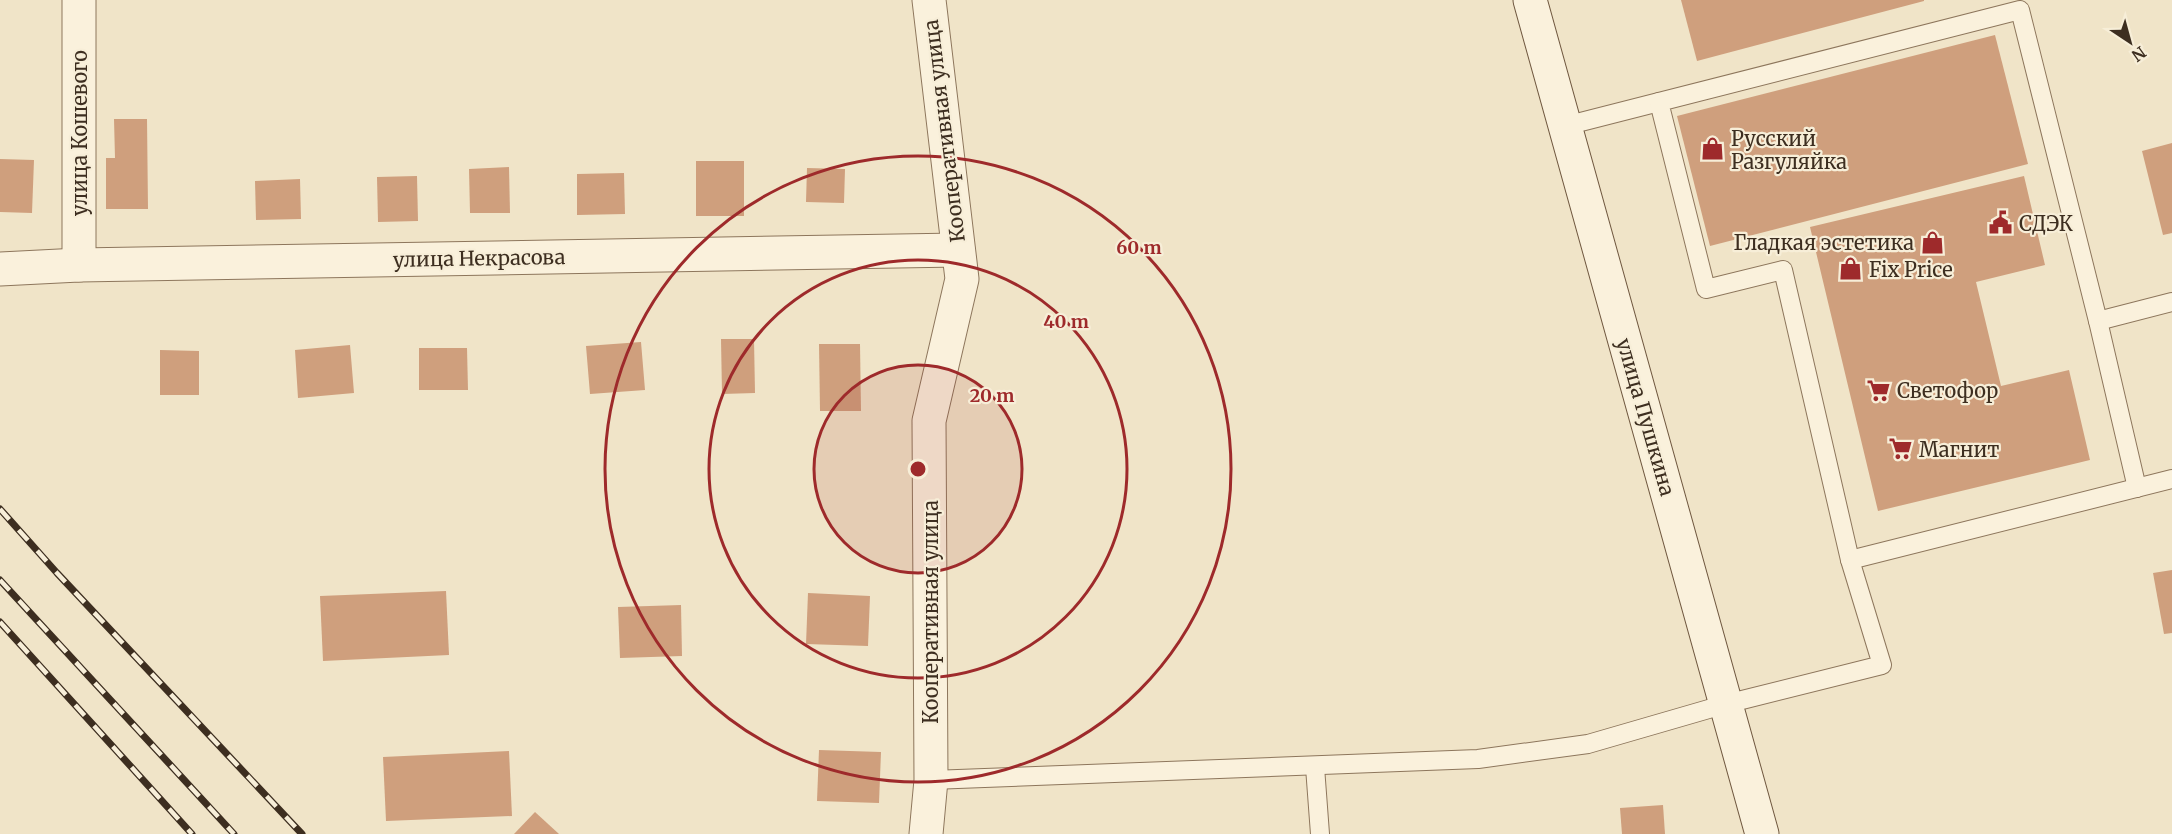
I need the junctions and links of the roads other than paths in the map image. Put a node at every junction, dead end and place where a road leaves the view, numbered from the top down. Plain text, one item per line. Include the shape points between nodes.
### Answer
1 (79, 0) edge
2 (929, 0) edge
3 (1530, 0) edge
4 (1659, 102) junction
5 (1565, 126) junction
6 (958, 250) junction
7 (79, 265) junction
8 (0, 269) edge
9 (2172, 302) edge
10 (2098, 321) junction
11 (2172, 479) edge
12 (2138, 488) junction
13 (1850, 560) junction
14 (1726, 704) junction
15 (1316, 767) junction
16 (931, 780) junction
17 (926, 834) edge
18 (1320, 834) edge
19 (1762, 834) edge

1 - 7 street, улица Кошевого
2 - 6 street, Кооперативная улица
3 - 5 street, улица Пушкина
4 - 5 lane
4 - 10 lane via 2020,10
4 - 13 lane via 1706,289 1783,270
5 - 14 street, улица Пушкина
6 - 7 street, улица Некрасова
6 - 16 street, Кооперативная улица via 962,279 929,421
7 - 8 street, улица Некрасова
9 - 10 lane
10 - 12 lane
11 - 12 lane
12 - 13 lane
13 - 14 lane via 1882,665
14 - 15 lane via 1588,744 1478,759
14 - 19 street, улица Пушкина
15 - 16 lane
15 - 18 lane
16 - 17 street, Кооперативная улица

